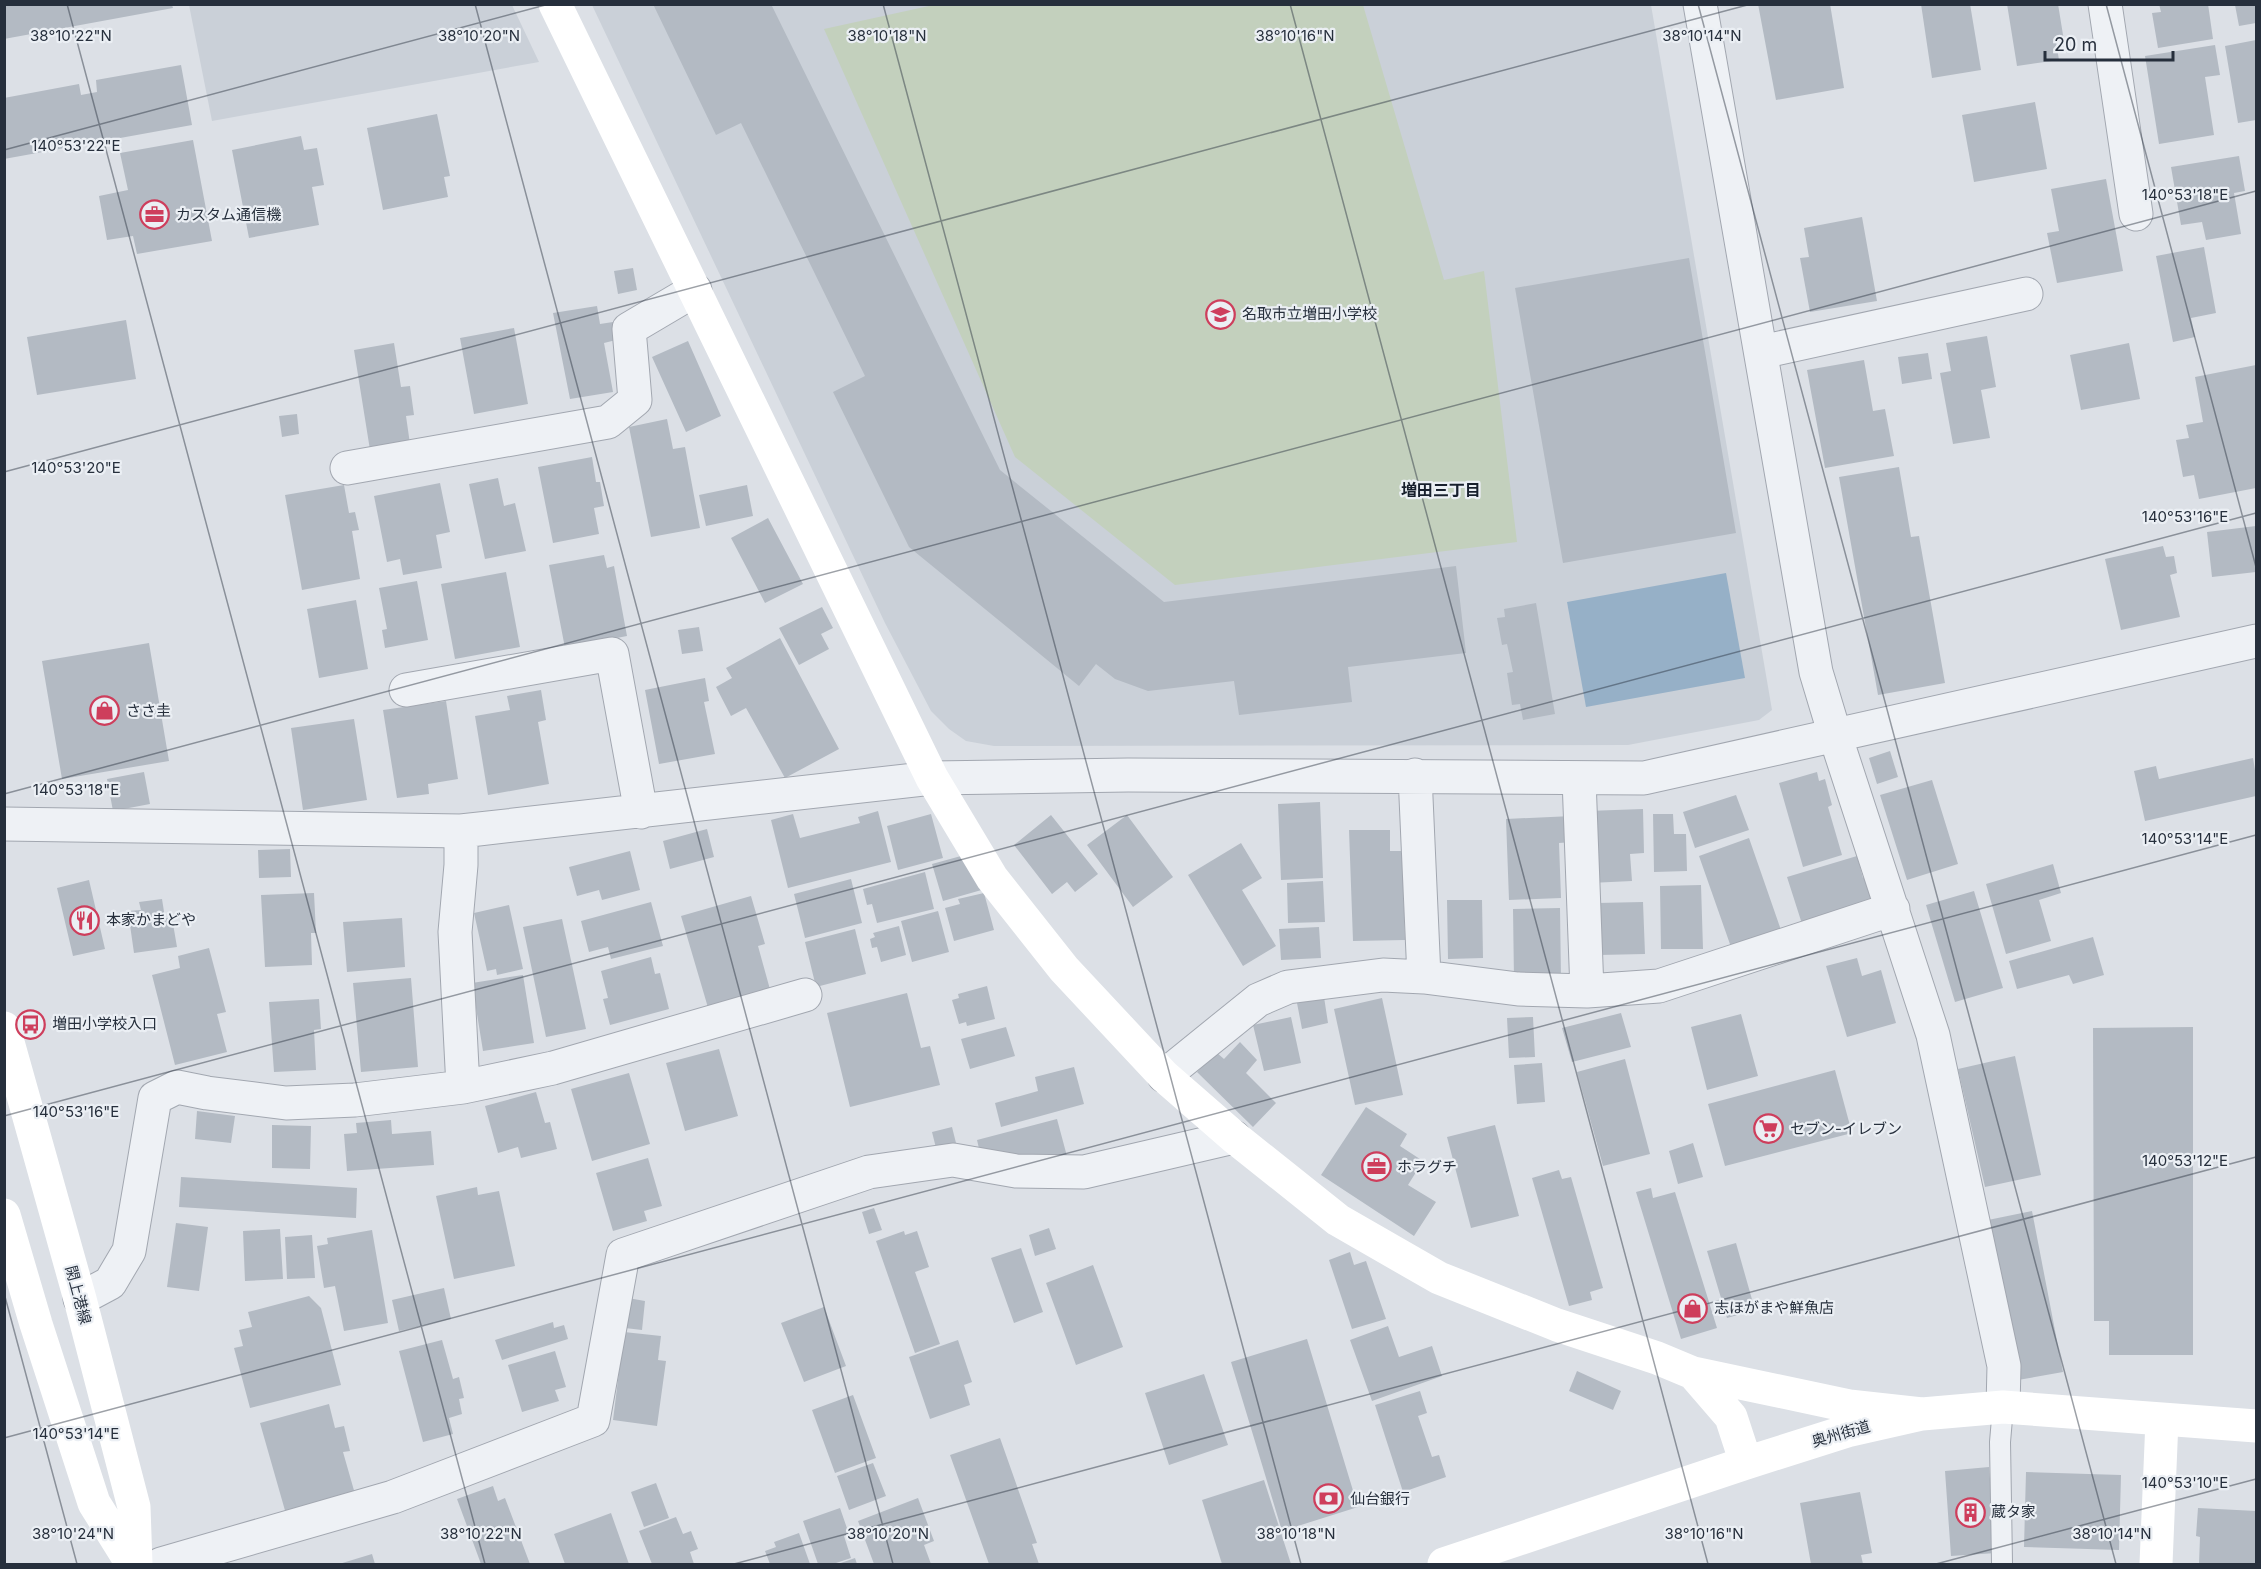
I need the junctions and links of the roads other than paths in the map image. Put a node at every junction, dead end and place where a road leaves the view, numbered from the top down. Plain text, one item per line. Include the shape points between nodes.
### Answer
1 (555, 4) edge
2 (1700, 4) edge
3 (2105, 4) edge
4 (2136, 214) dead end
5 (695, 290) junction
6 (2026, 294) dead end
7 (1761, 352) junction
8 (347, 468) dead end
9 (2256, 641) edge
10 (406, 690) dead end
11 (1835, 735) junction
12 (1415, 775) junction
13 (932, 778) junction
14 (1579, 779) junction
15 (641, 812) junction
16 (4, 824) edge
17 (461, 831) junction
18 (1893, 909) junction
19 (1424, 977) junction
20 (1587, 991) junction
21 (805, 996) dead end
22 (4, 1029) edge
23 (1164, 1076) junction
24 (463, 1086) junction
25 (1234, 1137) junction
26 (4, 1215) edge
27 (80, 1299) junction
28 (1693, 1373) junction
29 (2003, 1407) junction
30 (1922, 1414) junction
31 (2162, 1420) junction
32 (2256, 1426) edge
33 (1746, 1463) junction
34 (2002, 1563) edge
35 (134, 1564) edge
36 (161, 1564) edge
37 (1443, 1564) edge
38 (2156, 1564) edge

1 - 5 street
2 - 7 street
3 - 4 street
5 - 8 street via 629,329 635,400 608,422
5 - 13 street
6 - 7 street
7 - 11 street via 1816,672
9 - 11 street
10 - 15 street via 612,654
11 - 14 street via 1644,778
11 - 18 street
12 - 13 street
12 - 14 street
12 - 19 street
13 - 15 street
13 - 23 street via 1006,896 1064,969
14 - 20 street
15 - 17 street
16 - 17 street
17 - 24 street via 455,932
18 - 20 street via 1659,986
18 - 29 street via 1934,1035 2004,1366
19 - 20 street via 1518,989
19 - 23 street via 1383,975 1288,987 1258,1000
21 - 24 street via 554,1068
22 - 27 street, 閖上港線
23 - 25 street
24 - 27 street via 355,1100 286,1103 177,1087 155,1098 129,1251 110,1283
25 - 28 street via 1338,1220 1439,1278
25 - 36 street via 1084,1172 1016,1171 953,1160 869,1172 623,1255 593,1420 393,1497
26 - 35 street, 閖上港線 via 94,1503
27 - 35 street, 閖上港線 via 134,1507
28 - 30 street via 1849,1406
28 - 33 street via 1731,1417
29 - 30 street, 奥州街道
29 - 31 street, 奥州街道
29 - 34 lane
30 - 33 street, 奥州街道 via 1847,1431
31 - 32 street, 奥州街道
31 - 38 street
33 - 37 street, 奥州街道

